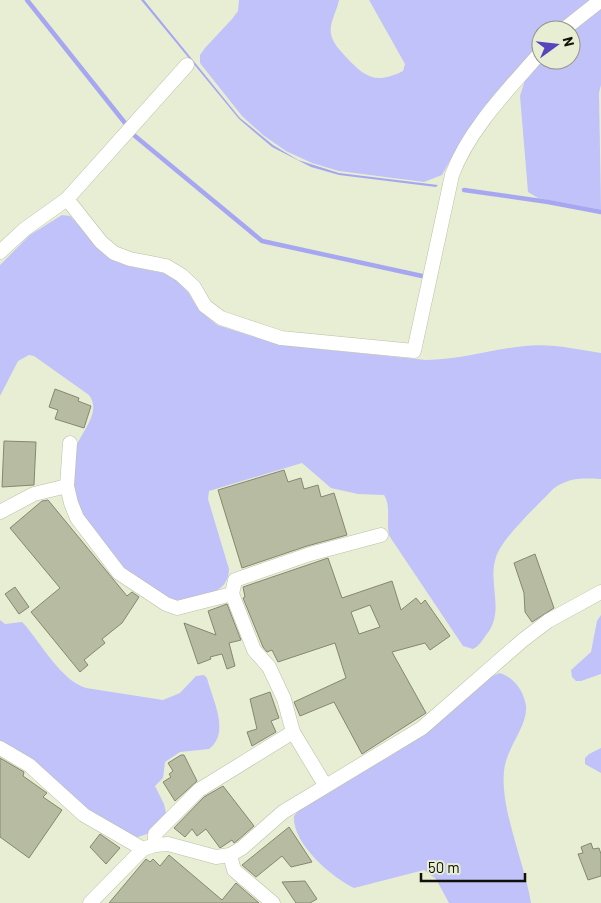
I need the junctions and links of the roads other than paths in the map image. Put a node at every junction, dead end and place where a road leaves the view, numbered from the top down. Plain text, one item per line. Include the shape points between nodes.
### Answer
1 (601, 0) edge
2 (576, 20) edge
3 (531, 64) edge
4 (187, 65) dead end
5 (67, 199) junction
6 (0, 252) edge
7 (70, 443) dead end
8 (67, 486) junction
9 (0, 512) edge
10 (381, 534) dead end
11 (601, 592) edge
12 (232, 594) junction
13 (293, 732) junction
14 (0, 748) edge
15 (325, 785) junction
16 (149, 847) junction
17 (230, 855) junction
18 (90, 903) edge
19 (273, 903) edge

1 - 2 street
3 - 5 street via 468,140 459,157 452,176 414,351 281,338 221,318 204,306 194,287 181,275 166,266 114,253 101,242
4 - 5 street
5 - 6 street via 25,229
7 - 8 street
8 - 9 street via 28,496
8 - 12 street via 78,518 116,569 135,584 177,608
10 - 12 street via 235,580
11 - 15 street via 548,621 422,728
12 - 13 street via 254,650 269,667 284,699
13 - 15 street
13 - 16 street via 212,781 155,834
14 - 16 street via 29,765 84,815
15 - 17 street via 283,812
16 - 17 street via 168,844 216,857
16 - 18 street
17 - 19 street via 234,870

